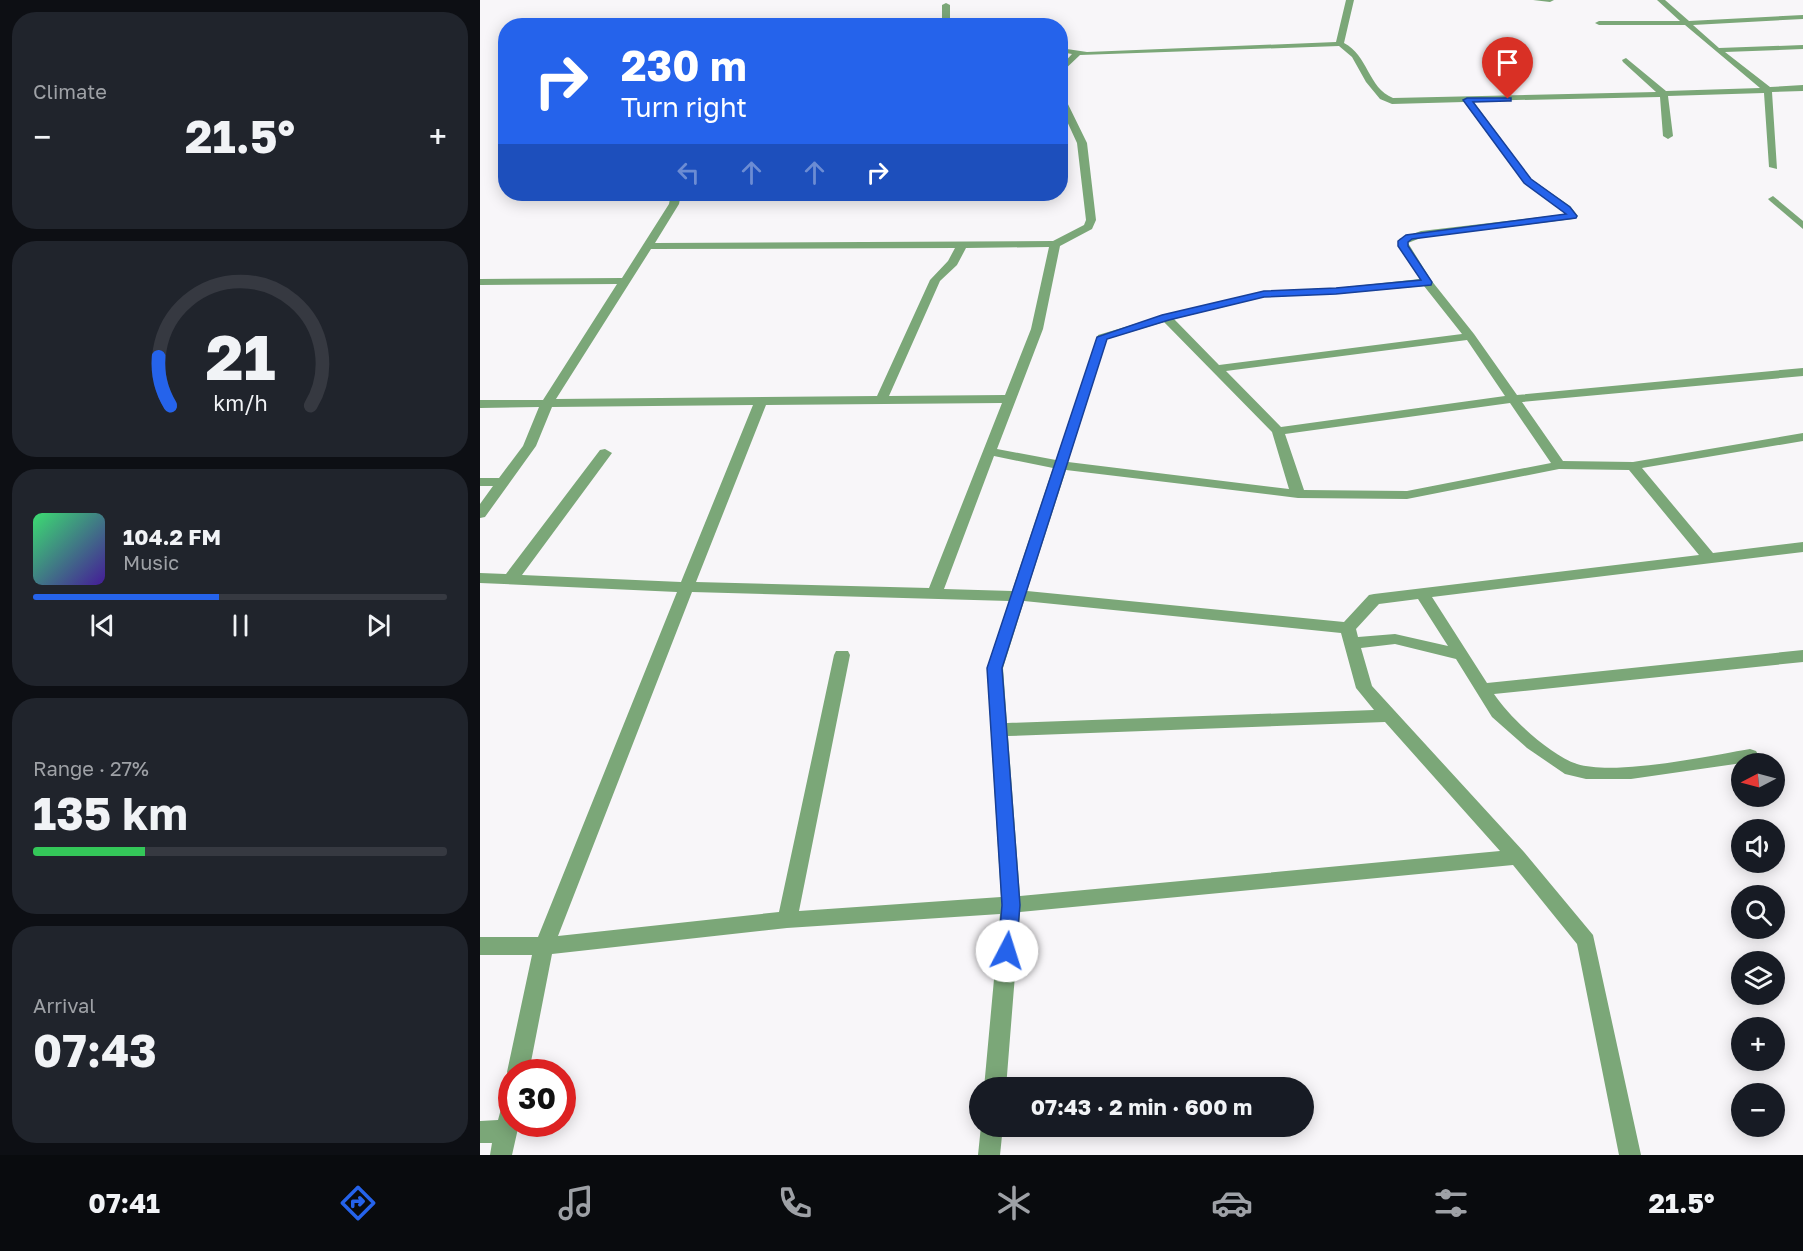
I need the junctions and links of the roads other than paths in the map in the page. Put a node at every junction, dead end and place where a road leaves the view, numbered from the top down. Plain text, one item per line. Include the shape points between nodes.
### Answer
1 (1350, 0) edge
2 (1537, 0) edge
3 (1550, 0) edge
4 (1661, 0) edge
5 (946, 5) dead end
6 (1803, 17) edge
7 (946, 18) edge
8 (1599, 23) dead end
9 (1687, 23) junction
10 (1340, 44) junction
11 (1803, 47) edge
12 (1717, 50) junction
13 (1068, 52) edge
14 (1077, 54) junction
15 (1626, 60) dead end
16 (1068, 64) edge
17 (1803, 88) edge
18 (1768, 90) junction
19 (1664, 94) junction
20 (1467, 100) junction
21 (1068, 113) edge
22 (1668, 136) dead end
23 (1774, 167) dead end
24 (1773, 199) dead end
25 (674, 201) edge
26 (1803, 226) edge
27 (1055, 244) junction
28 (962, 245) junction
29 (647, 246) junction
30 (626, 281) junction
31 (480, 282) edge
32 (1427, 282) junction
33 (1166, 318) junction
34 (1470, 336) junction
35 (1217, 369) junction
36 (1803, 372) edge
37 (882, 399) junction
38 (1009, 399) junction
39 (1513, 399) junction
40 (760, 403) junction
41 (480, 404) edge
42 (547, 404) junction
43 (1278, 431) junction
44 (1803, 437) edge
45 (990, 451) junction
46 (605, 453) dead end
47 (1060, 465) junction
48 (1559, 465) junction
49 (1633, 466) junction
50 (480, 482) edge
51 (503, 482) junction
52 (1298, 494) junction
53 (480, 514) edge
54 (1803, 547) edge
55 (1709, 558) junction
56 (480, 579) edge
57 (510, 580) junction
58 (688, 587) junction
59 (1422, 593) junction
60 (934, 594) junction
61 (1018, 596) junction
62 (1350, 635) junction
63 (842, 655) dead end
64 (1461, 656) junction
65 (1803, 656) edge
66 (1482, 689) junction
67 (1389, 716) junction
68 (999, 730) junction
69 (1731, 758) edge
70 (1517, 857) junction
71 (1011, 905) junction
72 (786, 920) junction
73 (480, 946) edge
74 (544, 946) junction
75 (521, 1059) edge
76 (996, 1077) edge
77 (498, 1131) edge
78 (480, 1132) edge
79 (506, 1137) edge
80 (991, 1137) edge
81 (501, 1155) edge
82 (989, 1155) edge
83 (1630, 1155) edge

1 - 10 street
2 - 3 street
4 - 9 street
5 - 7 street
6 - 9 street
8 - 9 street
9 - 12 street
10 - 14 street
10 - 20 street via 1351,50 1385,99
11 - 12 street
12 - 18 street
13 - 14 street
14 - 16 street
15 - 19 street
17 - 18 street
18 - 19 street
18 - 23 street
19 - 20 street
19 - 22 street
20 - 32 street via 1528,181 1573,216 1409,237 1403,246
21 - 27 street via 1082,143 1091,220 1088,227
24 - 26 street
25 - 29 street
27 - 28 street
27 - 38 street via 1037,329
28 - 29 street
28 - 37 street via 954,262 935,279
29 - 30 street
30 - 31 street
30 - 42 street
32 - 33 street via 1264,294
32 - 34 street
33 - 35 street
33 - 47 street via 1102,337
34 - 35 street
34 - 39 street
35 - 43 street
36 - 39 street
37 - 38 street
37 - 40 street
38 - 45 street
39 - 43 street
39 - 48 street
40 - 42 street
40 - 58 street
41 - 42 street
42 - 51 street via 529,446
43 - 52 street
44 - 49 street
45 - 47 street
45 - 60 street
46 - 57 street
47 - 52 street
47 - 61 street
48 - 49 street
48 - 52 street via 1407,495
49 - 55 street
50 - 51 street
51 - 53 street
54 - 55 street
55 - 59 street
56 - 57 street
57 - 58 street
58 - 60 street
58 - 74 street
59 - 62 street via 1374,599
59 - 64 street
60 - 61 street
61 - 62 street
61 - 68 street via 995,668
62 - 64 street via 1395,639
62 - 67 street via 1364,688
63 - 72 street
64 - 66 street
65 - 66 street
66 - 69 street via 1513,728 1572,769 1605,775
67 - 68 street
67 - 70 street
68 - 71 street
70 - 71 street
70 - 83 street via 1586,941
71 - 72 street
71 - 76 street
72 - 74 street
73 - 74 street
74 - 75 street
77 - 78 street
79 - 81 street
80 - 82 street

